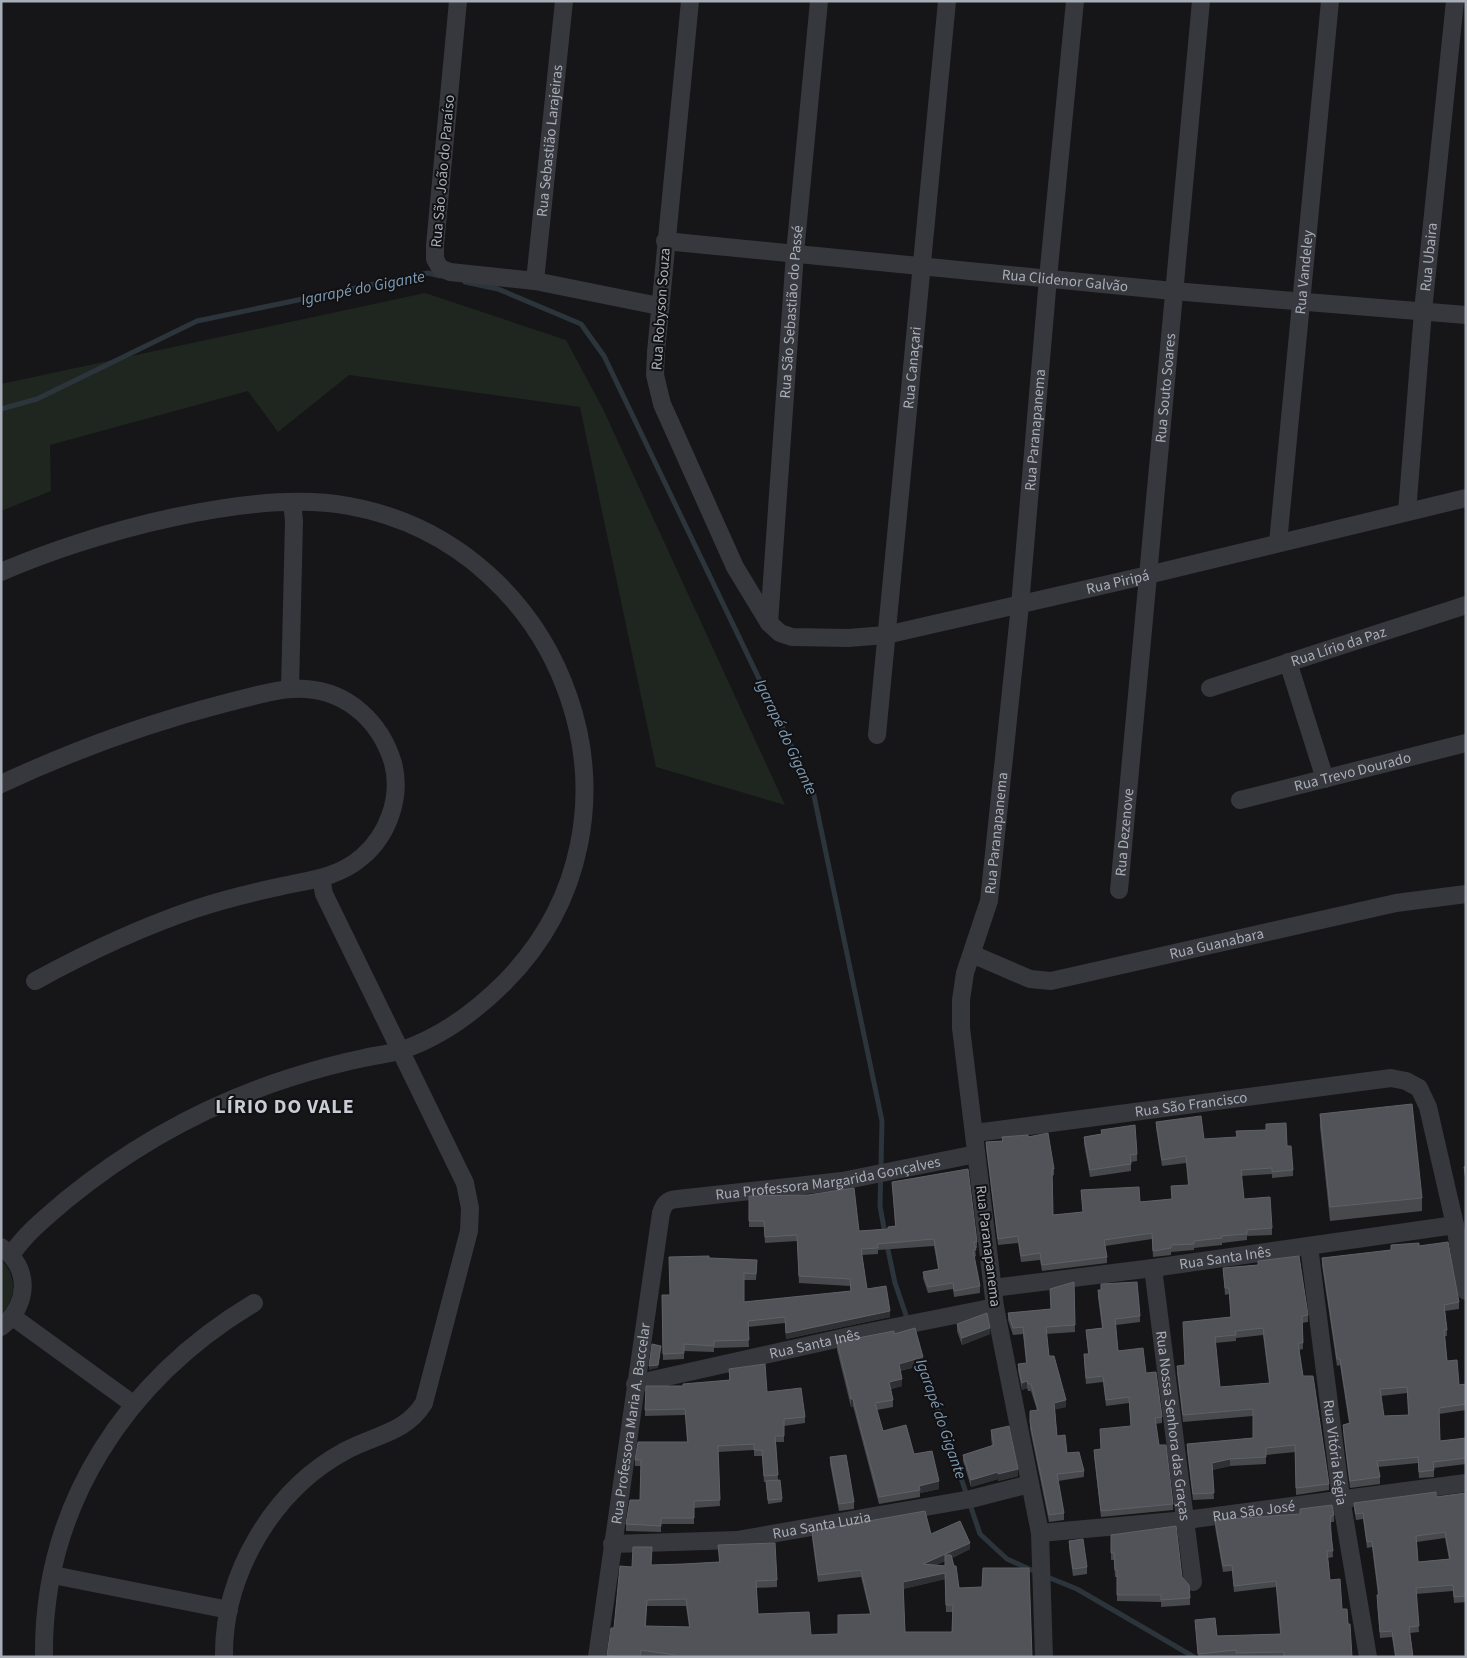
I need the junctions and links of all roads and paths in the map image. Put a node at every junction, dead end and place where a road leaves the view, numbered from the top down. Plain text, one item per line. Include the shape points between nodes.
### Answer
1 (458, 1) edge
2 (564, 1) edge
3 (690, 1) edge
4 (819, 1) edge
5 (947, 1) edge
6 (1075, 1) edge
7 (1201, 1) edge
8 (1330, 1) edge
9 (1455, 1) edge
10 (665, 241) junction
11 (794, 253) junction
12 (922, 267) junction
13 (1048, 278) junction
14 (536, 281) junction
15 (1173, 291) junction
16 (1300, 302) junction
17 (659, 306) junction
18 (1423, 311) junction
19 (1466, 315) edge
20 (1466, 498) edge
21 (292, 502) junction
22 (1408, 512) junction
23 (1278, 543) junction
24 (1, 572) edge
25 (1148, 575) junction
26 (1020, 605) junction
27 (1466, 605) edge
28 (769, 623) junction
29 (886, 635) junction
30 (1288, 662) junction
31 (1210, 688) dead end
32 (290, 689) junction
33 (877, 735) dead end
34 (1466, 743) edge
35 (1130, 776) joint
36 (1325, 779) junction
37 (1, 784) edge
38 (1240, 800) dead end
39 (321, 878) junction
40 (1119, 890) dead end
41 (1466, 894) edge
42 (972, 954) junction
43 (34, 982) dead end
44 (399, 1052) junction
45 (975, 1133) junction
46 (976, 1154) junction
47 (677, 1199) joint
48 (1455, 1225) junction
49 (1309, 1246) junction
50 (6, 1251) edge
51 (1153, 1268) junction
52 (993, 1288) junction
53 (1466, 1291) edge
54 (254, 1303) dead end
55 (995, 1307) junction
56 (7, 1322) edge
57 (635, 1384) junction
58 (133, 1404) junction
59 (1466, 1483) edge
60 (1030, 1484) junction
61 (1341, 1498) junction
62 (1186, 1520) junction
63 (1040, 1533) junction
64 (612, 1544) junction
65 (53, 1575) junction
66 (1193, 1582) dead end
67 (229, 1610) junction
68 (44, 1657) edge
69 (224, 1657) edge
70 (597, 1657) edge
71 (1044, 1657) edge
72 (1368, 1657) edge

1 - 14 street, Rua São João do Paraíso via 435,259 440,268 450,272
2 - 14 street, Rua Sebastião Larajeiras
3 - 10 street, Rua Robyson Souza
4 - 11 street, Rua São Sebastião do Passé
5 - 12 street, Rua Canaçari
6 - 13 street, Rua Paranapanema
7 - 15 street, Rua Souto Soares
8 - 16 street, Rua Vandeley
9 - 18 street, Rua Ubaira
10 - 11 street, Rua Clidenor Galvão
10 - 17 street, Rua Robyson Souza
11 - 12 street, Rua Clidenor Galvão
11 - 28 street, Rua São Sebastião do Passé
12 - 13 street, Rua Clidenor Galvão
12 - 29 street, Rua Canaçari
13 - 15 street, Rua Clidenor Galvão
13 - 26 street, Rua Paranapanema
14 - 17 street, Rua São João do Paraíso
15 - 16 street, Rua Clidenor Galvão
15 - 25 street, Rua Souto Soares
16 - 18 street, Rua Clidenor Galvão
16 - 23 street, Rua Vandeley
17 - 28 street, Rua Robyson Souza via 655,375 662,404 735,567
18 - 19 street, Rua Clidenor Galvão
18 - 22 street, Rua Ubaira
20 - 22 street, Rua Piripá
21 - 24 street via 200,513 152,523 56,551
21 - 32 street
21 - 44 street via 348,506 402,521 428,532 475,562 533,623 560,672 577,724 584,778 580,832 566,885 542,934 490,997 446,1029
22 - 23 street, Rua Piripá
23 - 25 street, Rua Piripá
25 - 26 street, Rua Piripá
25 - 35 street, Rua Souto Soares
26 - 29 street, Rua Piripá
26 - 42 street, Rua Paranapanema via 989,901
27 - 30 street, Rua Lírio da Paz
28 - 29 street, Rua Piripá via 780,633 792,637
29 - 33 street, Rua Canaçari
30 - 31 street, Rua Lírio da Paz
30 - 36 street
32 - 37 street via 206,708 140,728
32 - 39 street via 322,692 351,704 375,725 384,738 394,768 395,798 379,838 348,868
34 - 36 street, Rua Trevo Dourado
35 - 40 street, Rua Dezenove
36 - 38 street, Rua Trevo Dourado
39 - 43 street via 237,897 156,923 82,956
39 - 44 street via 324,894
41 - 42 street, Rua Guanabara via 1396,903 1051,982 1030,979
42 - 45 street, Rua Paranapanema via 965,973 961,1028
44 - 50 street via 288,1078 181,1123 82,1187
44 - 67 street via 465,1183 470,1208 469,1231 428,1395 420,1410 407,1423 344,1452 316,1470 285,1499 248,1554
45 - 46 street, Rua Paranapanema
45 - 48 street, Rua São Francisco via 1391,1078 1419,1088 1428,1107
46 - 47 street, Rua Professora Margarida Gonçalves via 864,1177
46 - 52 street, Rua Paranapanema
47 - 57 street, Rua Professora Maria A. Baccelar via 664,1204 661,1214
48 - 49 street, Rua Santa Inês
48 - 53 street
49 - 51 street, Rua Santa Inês
49 - 61 street, Rua Vitória Régia
50 - 56 street via 18,1264 24,1286 19,1308
51 - 52 street, Rua Santa Inês
51 - 62 street, Rua Nossa Senhora das Graças
52 - 55 street, Rua Paranapanema
54 - 58 street via 198,1340
55 - 57 street, Rua Santa Inês
55 - 60 street, Rua Paranapanema
56 - 58 street
57 - 64 street, Rua Professora Maria A. Baccelar
58 - 65 street via 108,1438 77,1497
59 - 61 street, Rua São José
60 - 63 street, Rua Paranapanema
60 - 64 street, Rua Santa Luzia via 971,1499 736,1540
61 - 62 street, Rua São José
61 - 72 street, Rua Vitória Régia
62 - 63 street, Rua São José
62 - 66 street, Rua Nossa Senhora das Graças
63 - 71 street, Rua Paranapanema
64 - 70 street, Rua Professora Maria A. Baccelar
65 - 67 street
65 - 68 street via 45,1622
67 - 69 street

